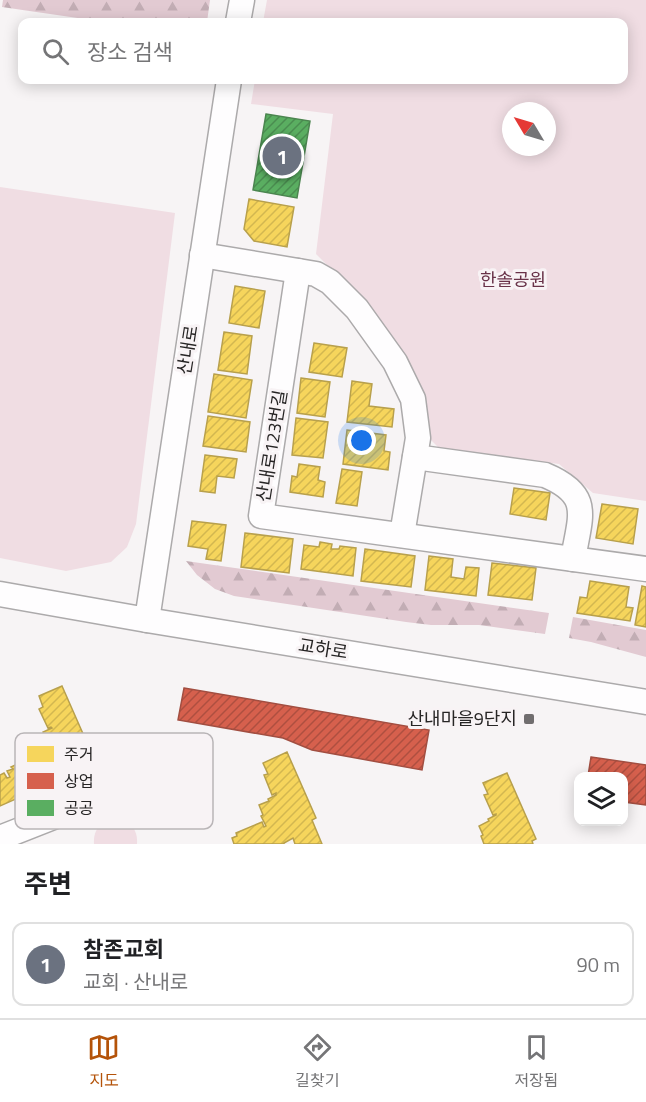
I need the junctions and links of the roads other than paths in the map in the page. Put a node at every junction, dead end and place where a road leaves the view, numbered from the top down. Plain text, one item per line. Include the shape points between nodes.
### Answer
1 (242, 0) edge
2 (239, 18) edge
3 (228, 84) edge
4 (202, 255) junction
5 (298, 271) junction
6 (415, 457) junction
7 (402, 535) junction
8 (573, 559) junction
9 (646, 569) edge
10 (0, 594) edge
11 (147, 620) junction
12 (646, 702) edge
13 (23, 829) edge
14 (0, 838) edge

1 - 2 street
3 - 4 street, 산내로
4 - 5 street
4 - 11 street, 산내로
5 - 6 street via 316,274 330,282 357,309 395,362 413,399 418,438
5 - 7 street, 산내로123번길 via 261,516
6 - 7 street
6 - 8 street via 545,475 561,482 576,495 581,511
7 - 8 street, 산내로123번길
8 - 9 street, 산내로123번길
10 - 11 street, 교하로
11 - 12 street, 교하로
13 - 14 street

